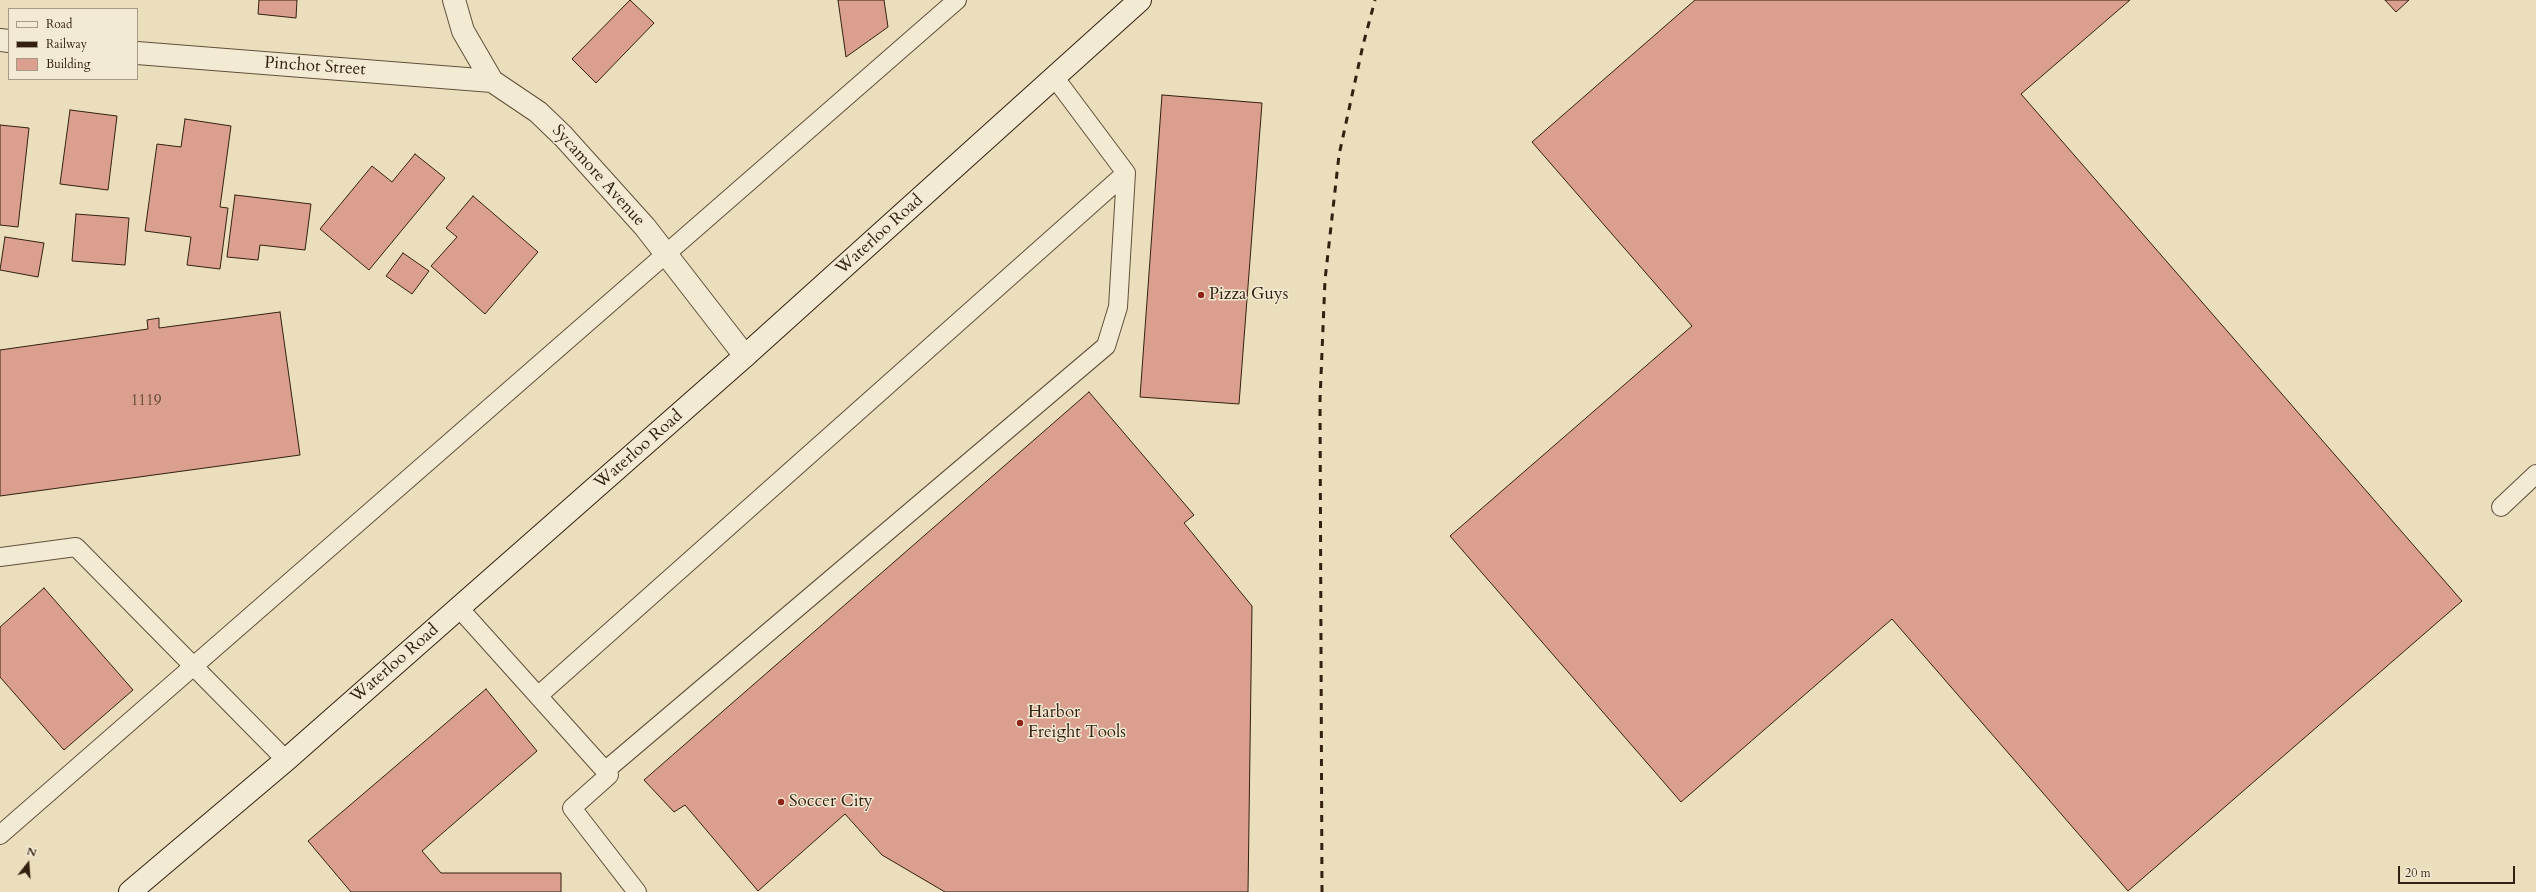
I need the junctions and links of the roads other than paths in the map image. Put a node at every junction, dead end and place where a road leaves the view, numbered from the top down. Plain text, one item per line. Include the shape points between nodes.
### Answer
1 (454, 0) edge
2 (957, 0) edge
3 (1140, 0) edge
4 (138, 53) edge
5 (1055, 78) junction
6 (492, 81) junction
7 (1126, 173) junction
8 (665, 254) junction
9 (745, 356) junction
10 (2536, 474) edge
11 (2501, 507) dead end
12 (0, 557) edge
13 (459, 608) junction
14 (193, 666) junction
15 (538, 695) junction
16 (286, 760) junction
17 (606, 770) junction
18 (0, 835) edge
19 (130, 892) edge
20 (636, 892) edge

1 - 6 main road, Sycamore Avenue via 463,31
2 - 8 lane
3 - 5 main road, Waterloo Road
4 - 6 main road, Pinchot Street
5 - 7 lane
5 - 9 main road, Waterloo Road
6 - 8 main road, Sycamore Avenue via 538,112 563,136
7 - 15 lane
7 - 17 lane via 1118,307 1106,346
8 - 9 main road, Sycamore Avenue
8 - 14 lane
9 - 13 main road, Waterloo Road
10 - 11 lane
12 - 14 lane via 76,547
13 - 15 lane
13 - 16 main road, Waterloo Road
14 - 16 lane
14 - 18 lane
15 - 17 lane
16 - 19 main road, Waterloo Road
17 - 20 lane via 609,775 572,808

